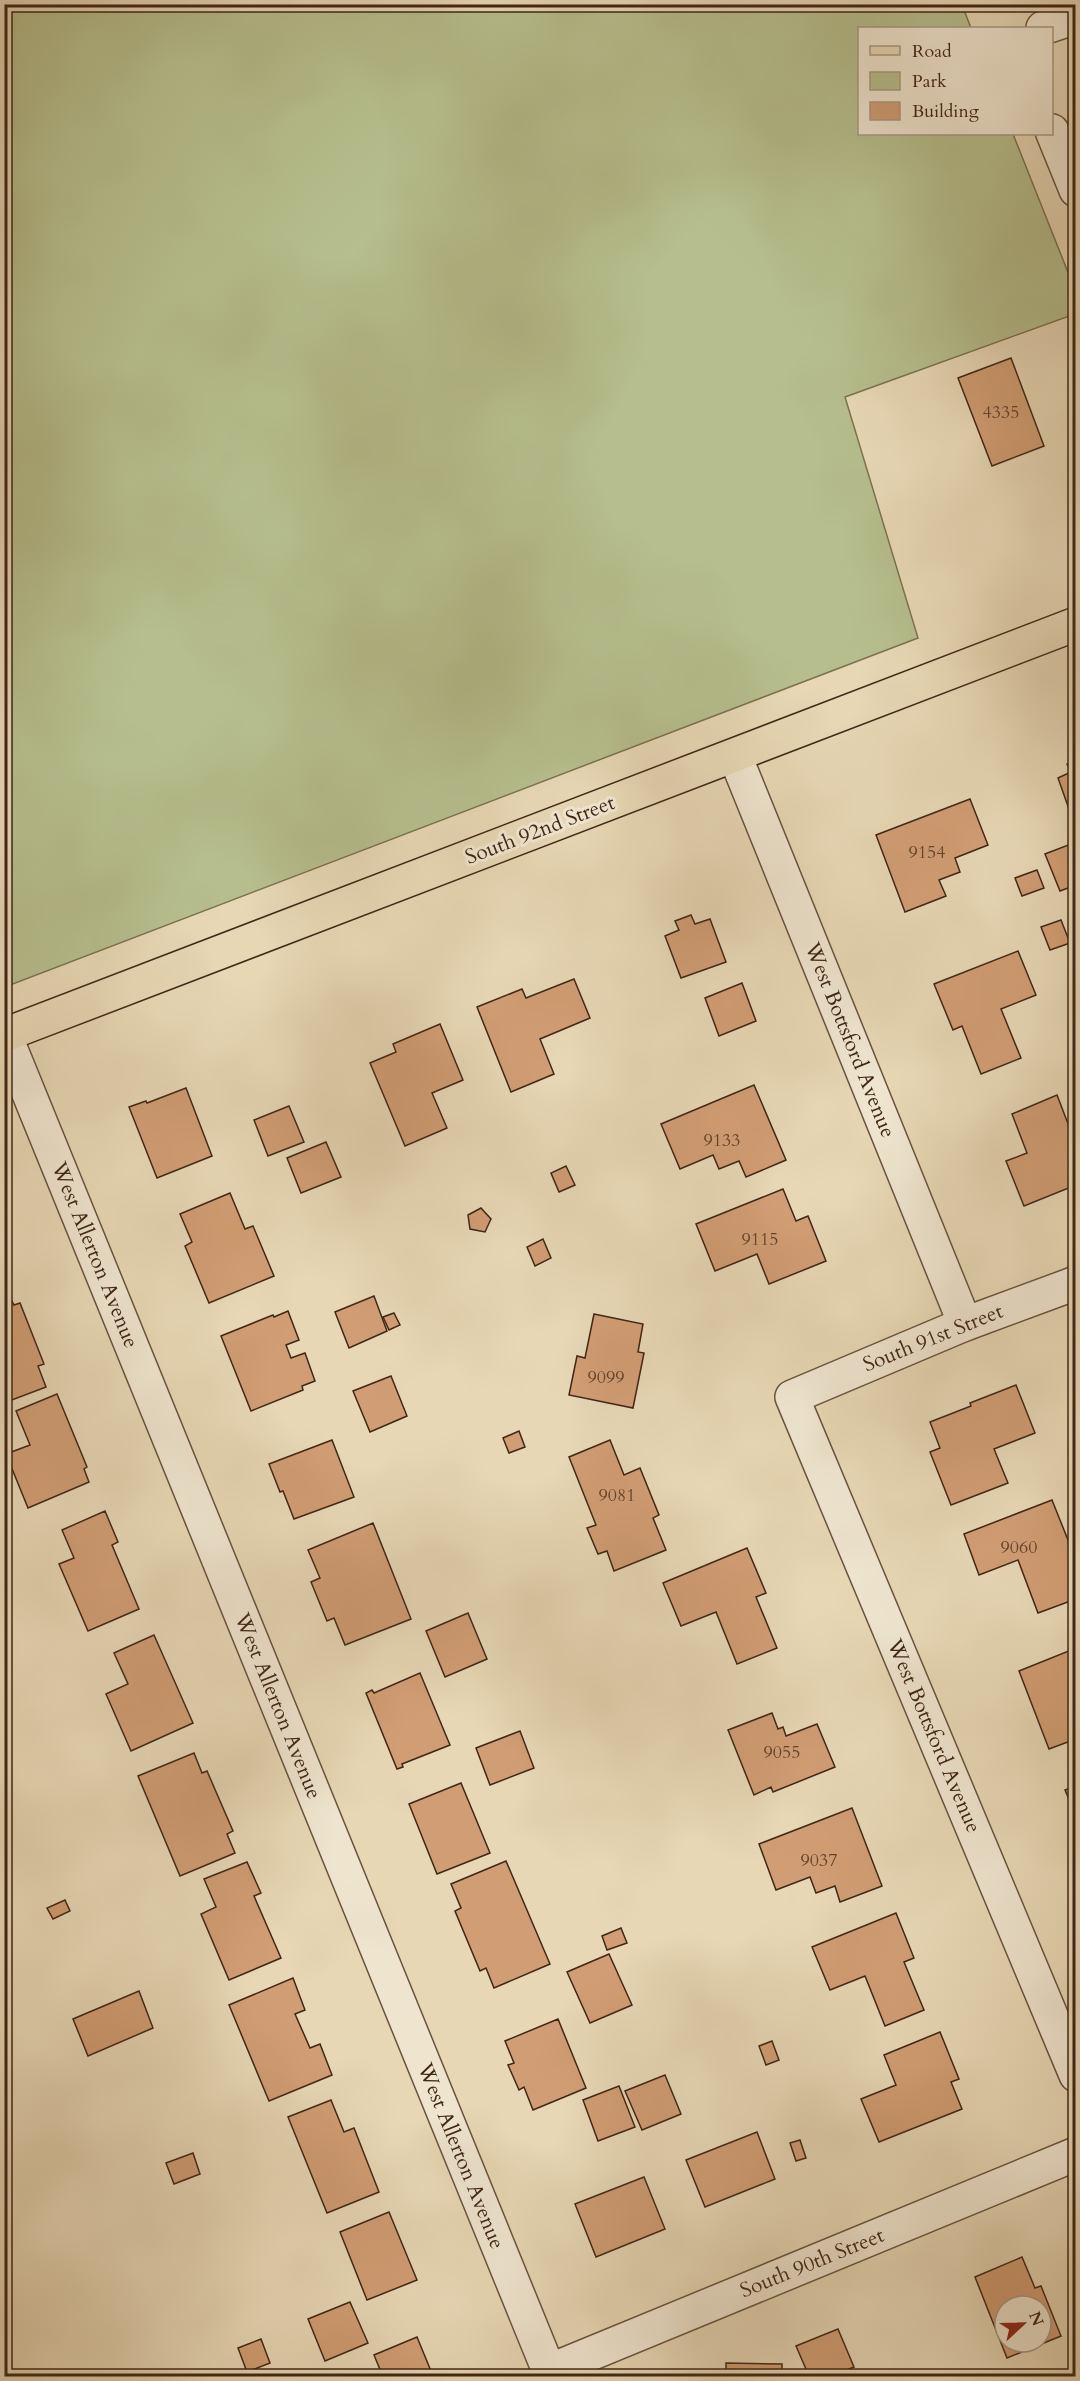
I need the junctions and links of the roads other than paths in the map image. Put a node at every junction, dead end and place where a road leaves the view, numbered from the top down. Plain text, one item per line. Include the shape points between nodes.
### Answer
1 (1076, 16) edge
2 (1046, 27) edge
3 (1053, 133) edge
4 (1076, 190) edge
5 (1076, 624) edge
6 (735, 756) junction
7 (5, 1035) edge
8 (1076, 1283) edge
9 (965, 1324) junction
10 (792, 1397) joint
11 (1076, 2075) edge
12 (1076, 2154) edge
13 (550, 2374) edge

1 - 2 street
3 - 4 street
5 - 6 main road, South 92nd Street
6 - 7 main road, South 92nd Street
6 - 9 street, West Bottsford Avenue
7 - 13 street, West Allerton Avenue
8 - 9 street, South 91st Street
9 - 10 street, South 91st Street
10 - 11 street, West Bottsford Avenue
12 - 13 street, South 90th Street

